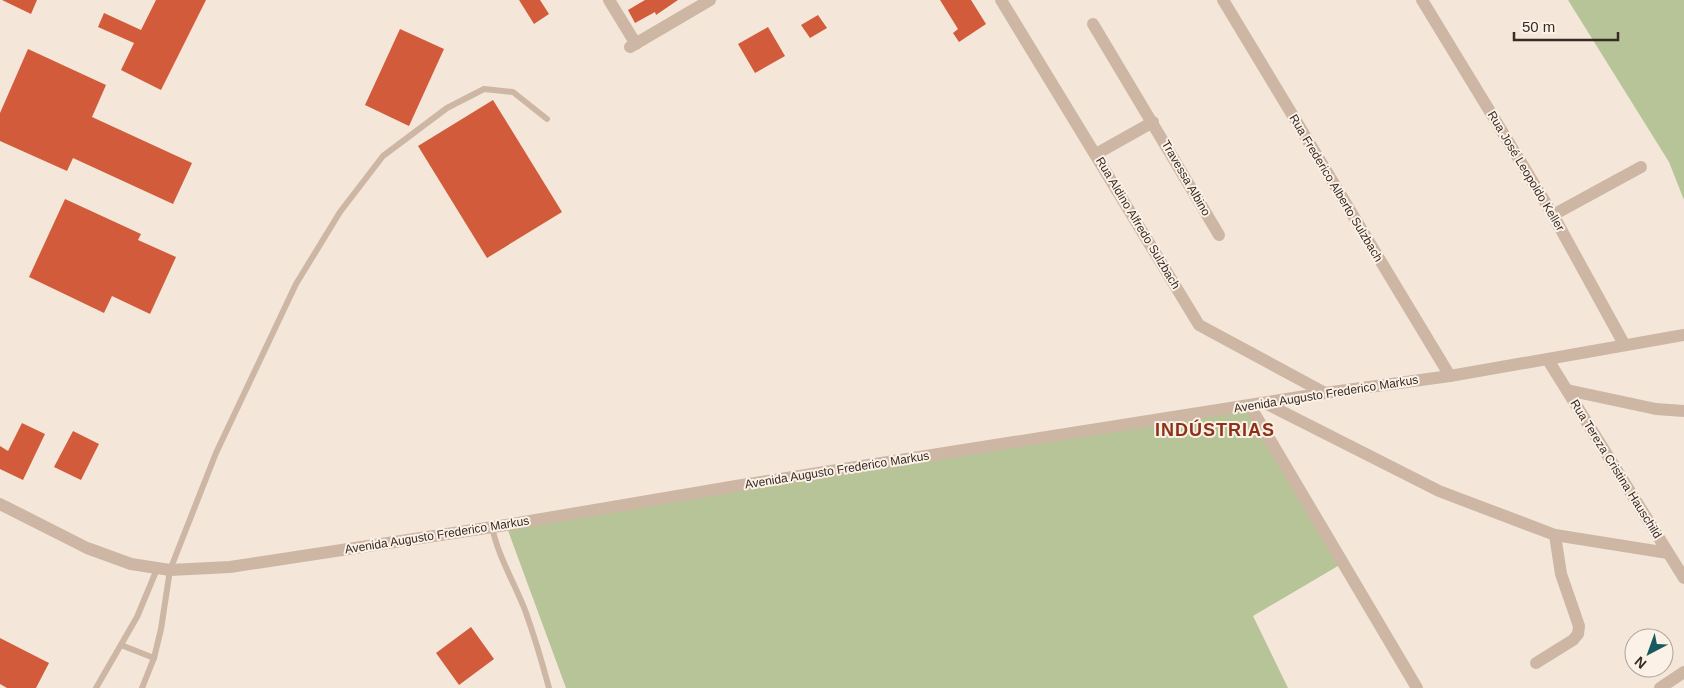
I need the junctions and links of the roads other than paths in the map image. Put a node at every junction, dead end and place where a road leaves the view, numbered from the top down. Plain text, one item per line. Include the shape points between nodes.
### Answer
1 (609, 0) edge
2 (710, 0) edge
3 (1001, 0) edge
4 (1223, 0) edge
5 (1428, 2) edge
6 (1093, 24) dead end
7 (548, 119) dead end
8 (1153, 122) junction
9 (1096, 154) junction
10 (1641, 167) dead end
11 (1553, 215) junction
12 (1219, 235) dead end
13 (1684, 335) edge
14 (1624, 344) junction
15 (1548, 360) junction
16 (1450, 376) junction
17 (1567, 390) junction
18 (1325, 393) junction
19 (1265, 403) junction
20 (1250, 406) junction
21 (1684, 411) edge
22 (0, 504) edge
23 (492, 527) junction
24 (1555, 535) junction
25 (1668, 553) junction
26 (163, 570) junction
27 (1684, 578) edge
28 (121, 645) junction
29 (154, 658) junction
30 (1536, 663) dead end
31 (1684, 672) edge
32 (96, 688) edge
33 (142, 688) edge
34 (549, 688) edge
35 (1417, 688) edge
36 (1660, 688) edge

1 - 2 street via 633,46
3 - 9 street, Rua Aldino Alfredo Sulzbach
4 - 16 street, Rua Frederico Alberto Sulzbach
5 - 11 street, Rua José Leopoldo Keller
6 - 8 street, Travessa Albino
7 - 26 lane via 513,92 484,89 446,108 383,156 340,212 296,284
8 - 9 street
8 - 12 street, Travessa Albino
9 - 18 street, Rua Aldino Alfredo Sulzbach via 1199,325
10 - 11 street
11 - 14 street, Rua José Leopoldo Keller
13 - 14 street, Avenida Augusto Frederico Markus
14 - 15 street, Avenida Augusto Frederico Markus
15 - 16 street, Avenida Augusto Frederico Markus
15 - 17 street, Rua Tereza Cristina Hauschild
16 - 18 street, Avenida Augusto Frederico Markus
17 - 21 street via 1656,409
17 - 25 street, Rua Tereza Cristina Hauschild
18 - 19 street, Avenida Augusto Frederico Markus
19 - 20 street, Avenida Augusto Frederico Markus
19 - 24 street via 1439,491
20 - 23 street, Avenida Augusto Frederico Markus
20 - 35 street
22 - 26 street, Avenida Augusto Frederico Markus via 87,548 131,564
23 - 26 street, Avenida Augusto Frederico Markus via 230,566
23 - 34 lane
24 - 25 street
24 - 30 street via 1561,574 1579,626 1578,634
25 - 27 street, Rua Tereza Cristina Hauschild
26 - 28 lane
26 - 29 lane via 161,629
28 - 29 lane
28 - 32 lane
29 - 33 lane
31 - 36 street

